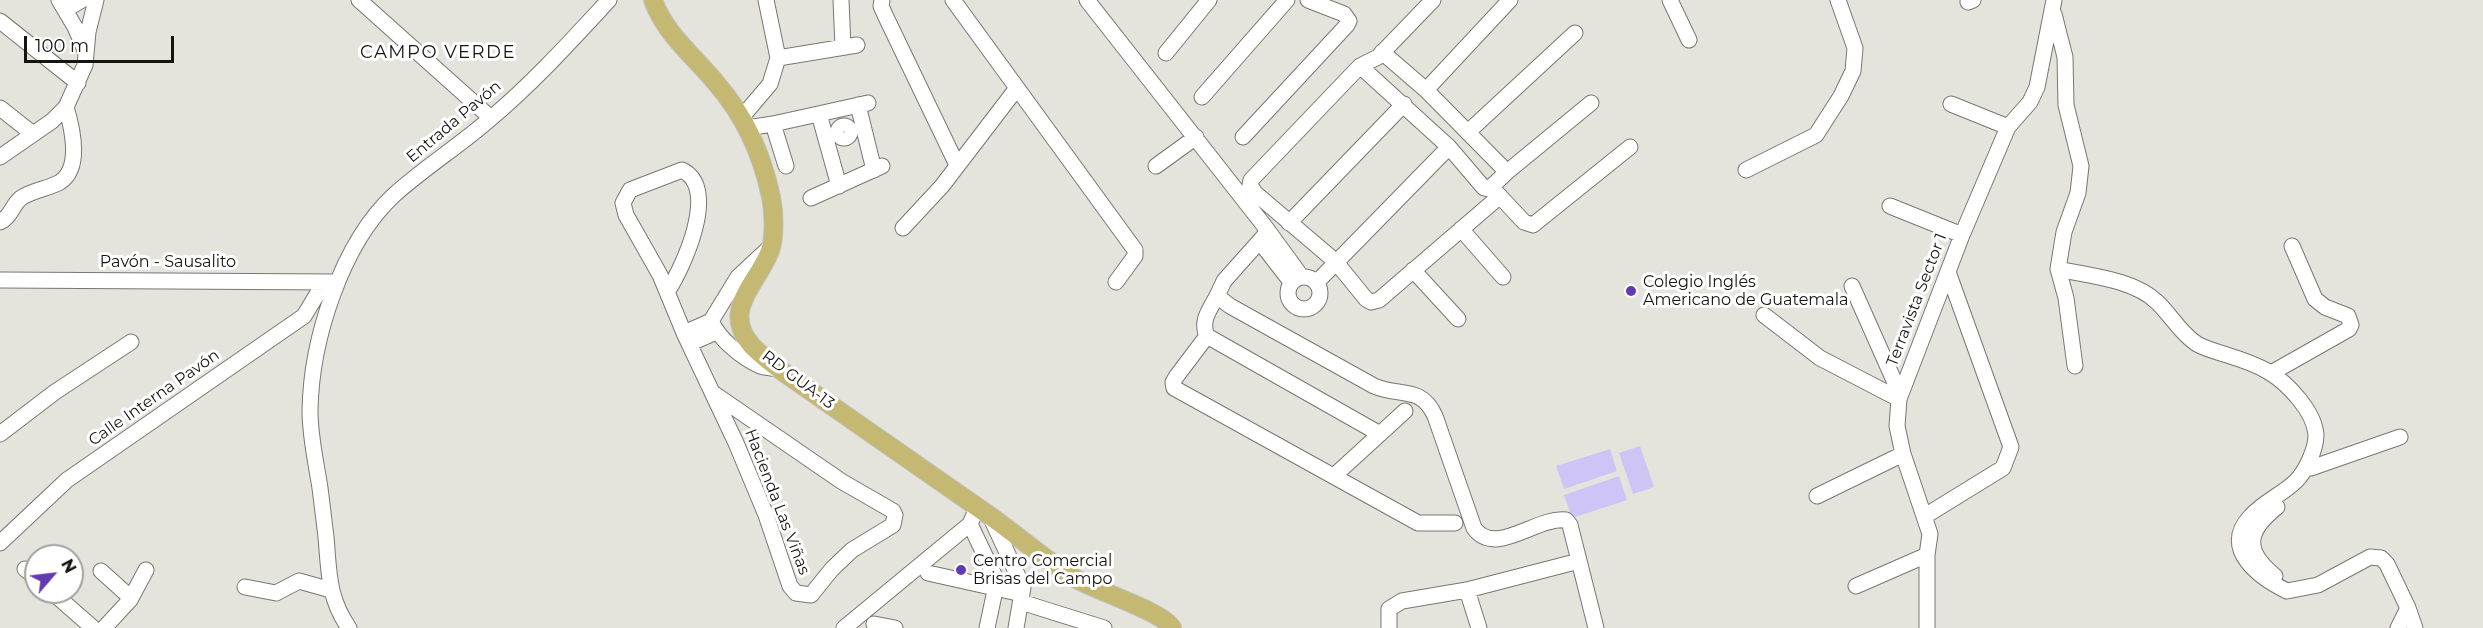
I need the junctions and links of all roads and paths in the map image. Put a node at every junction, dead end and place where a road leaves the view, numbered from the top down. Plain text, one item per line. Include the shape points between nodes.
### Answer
1 (82, 0) edge
2 (96, 0) edge
3 (609, 0) edge
4 (653, 0) edge
5 (765, 0) edge
6 (842, 0) edge
7 (882, 0) edge
8 (953, 0) edge
9 (1088, 0) edge
10 (1209, 0) edge
11 (1287, 0) edge
12 (1308, 0) edge
13 (1433, 0) edge
14 (1510, 0) edge
15 (1670, 0) edge
16 (1838, 0) edge
17 (365, 2) edge
18 (62, 5) edge
19 (2054, 7) edge
20 (0, 21) edge
21 (1575, 33) dead end
22 (1689, 40) dead end
23 (86, 52) junction
24 (1382, 52) junction
25 (1166, 53) dead end
26 (778, 58) junction
27 (1360, 66) junction
28 (78, 83) junction
29 (1017, 88) junction
30 (1426, 90) junction
31 (1202, 97) dead end
32 (1591, 103) dead end
33 (1404, 104) junction
34 (1950, 104) dead end
35 (66, 107) junction
36 (0, 108) edge
37 (841, 109) junction
38 (819, 114) junction
39 (491, 118) junction
40 (744, 123) junction
41 (774, 124) junction
42 (2008, 127) junction
43 (844, 132) junction
44 (1468, 132) junction
45 (33, 134) junction
46 (1196, 137) junction
47 (1243, 137) dead end
48 (1449, 147) junction
49 (1630, 147) dead end
50 (0, 157) edge
51 (957, 165) junction
52 (786, 166) dead end
53 (1156, 166) dead end
54 (1752, 167) dead end
55 (1507, 172) junction
56 (838, 186) junction
57 (1496, 191) junction
58 (811, 198) dead end
59 (1890, 206) dead end
60 (0, 222) edge
61 (1289, 223) junction
62 (903, 228) dead end
63 (1461, 229) junction
64 (1263, 235) junction
65 (1962, 235) junction
66 (772, 245) junction
67 (2292, 246) dead end
68 (1335, 261) junction
69 (2058, 269) junction
70 (1413, 270) junction
71 (1948, 272) junction
72 (1503, 277) dead end
73 (1296, 279) junction
74 (0, 280) edge
75 (330, 282) junction
76 (1116, 282) dead end
77 (1316, 283) junction
78 (1852, 286) dead end
79 (668, 292) junction
80 (1217, 296) junction
81 (1764, 315) dead end
82 (1458, 319) dead end
83 (714, 327) junction
84 (1207, 336) junction
85 (686, 339) junction
86 (131, 342) dead end
87 (2075, 366) dead end
88 (779, 369) junction
89 (2273, 372) junction
90 (713, 393) junction
91 (1899, 396) junction
92 (1405, 411) dead end
93 (0, 434) edge
94 (1380, 434) junction
95 (2400, 437) dead end
96 (2313, 449) junction
97 (1903, 454) junction
98 (2311, 468) junction
99 (1335, 475) junction
100 (1817, 496) dead end
101 (979, 516) junction
102 (1924, 516) junction
103 (1455, 524) dead end
104 (0, 543) edge
105 (1927, 555) junction
106 (1580, 561) junction
107 (146, 570) dead end
108 (101, 571) dead end
109 (928, 573) dead end
110 (1017, 574) junction
111 (997, 585) junction
112 (1856, 586) dead end
113 (245, 587) dead end
114 (2305, 589) junction
115 (331, 590) junction
116 (1467, 590) junction
117 (131, 598) junction
118 (1022, 598) junction
119 (66, 604) edge
120 (2408, 608) junction
121 (874, 624) dead end
122 (93, 628) edge
123 (104, 628) edge
124 (349, 628) edge
125 (844, 628) edge
126 (895, 628) edge
127 (987, 628) edge
128 (1016, 628) edge
129 (1104, 628) edge
130 (1172, 628) edge
131 (1389, 628) edge
132 (1479, 628) edge
133 (1596, 628) edge
134 (1927, 628) edge
135 (2398, 628) edge
136 (2415, 628) edge

1 - 18 street
2 - 23 street
3 - 39 street, Entrada Pavón
4 - 40 main road, RD GUA-13 via 673,37 715,81
5 - 26 street
6 - 26 street via 850,46
7 - 51 street via 885,15
8 - 29 street
9 - 46 street
10 - 25 street
11 - 31 street
12 - 47 street via 1344,14 1348,21
13 - 24 street
14 - 30 street
15 - 22 street
16 - 54 street via 1855,48 1848,83 1816,135
17 - 39 street
18 - 23 street
19 - 42 street, Terravista Sector 1 via 2037,87 2030,102
19 - 69 street via 2065,57 2066,105 2080,166 2078,193 2064,232
20 - 28 street
21 - 44 street
23 - 28 street
24 - 27 street
24 - 30 street
26 - 40 street via 770,84
27 - 33 street
27 - 61 street via 1251,180 1255,193
28 - 35 street
29 - 51 street
29 - 76 street via 1135,250 1135,256
30 - 44 street
32 - 55 street
33 - 48 street
33 - 61 street
34 - 42 street
35 - 45 street
35 - 60 street via 72,125 72,164 68,174 60,182 21,198 9,217
36 - 45 street
37 - 38 street
37 - 43 street
37 - 43 street via 863,104
38 - 41 street
38 - 43 street
39 - 75 street, Entrada Pavón via 394,195
40 - 41 street
40 - 66 main road, RD GUA-13 via 763,161 772,202
41 - 52 street
42 - 65 street, Terravista Sector 1
43 - 56 street
43 - 56 street via 878,168
44 - 55 street
45 - 50 street
46 - 53 street
46 - 64 street
48 - 57 street via 1484,188
48 - 68 street
49 - 57 street via 1533,225 1524,222
51 - 62 street
55 - 57 street
56 - 58 street
57 - 63 street
59 - 65 street
61 - 68 street
63 - 70 street
63 - 72 street
64 - 73 street
64 - 80 street
65 - 71 street, Terravista Sector 1
66 - 83 street via 738,277
66 - 88 main road, RD GUA-13 via 746,293 740,320 752,346
67 - 89 street via 2315,299 2348,316 2351,325
68 - 70 street via 1371,302 1379,300
68 - 77 street
69 - 87 street
69 - 89 street via 2141,291 2199,345
70 - 82 street
71 - 91 street, Terravista Sector 1
71 - 102 street via 2011,447 2003,468
73 - 77 street via 1307,276
73 - 77 street via 1288,296 1290,302 1302,309 1316,304 1320,290
74 - 75 street, Pavón - Sausalito
75 - 104 street, Calle Interna Pavón via 304,316 67,480
75 - 115 street via 310,411
78 - 91 street
79 - 79 street, Hacienda Las Viñas via 698,220 696,185 682,170 634,188 623,203
79 - 85 street, Hacienda Las Viñas
80 - 84 street via 1206,318
80 - 106 street via 1374,386 1422,398 1430,406 1479,535 1496,540 1566,520
81 - 91 street via 1820,358
83 - 85 street
83 - 88 street via 744,356 761,366
84 - 94 street
84 - 99 street via 1176,377 1174,388
85 - 90 street, Hacienda Las Viñas
86 - 93 street
88 - 101 main road, RD GUA-13
89 - 96 street via 2308,410 2316,436
90 - 90 street, Hacienda Las Viñas via 896,515 893,525 852,550 811,595 796,593 790,586 751,477
91 - 97 street, Terravista Sector 1 via 1897,426
92 - 94 street
94 - 99 street
95 - 98 street
96 - 98 street
96 - 114 street via 2302,474 2250,517 2239,538 2241,551 2258,574 2287,591
97 - 100 street
97 - 102 street, Terravista Sector 1
98 - 114 street via 2298,488 2258,524 2252,536 2255,553 2274,576
99 - 103 street via 1418,523
101 - 110 street
101 - 111 street
101 - 125 street
101 - 130 main road, RD GUA-13 via 1070,576 1155,614
102 - 105 street, Terravista Sector 1 via 1930,534
105 - 112 street
105 - 134 street, Terravista Sector 1
106 - 116 street
106 - 133 street
107 - 117 street
108 - 117 street
109 - 111 street
110 - 111 street
110 - 118 street via 1023,587
111 - 118 street
111 - 127 street
113 - 115 street via 276,593 300,581
114 - 120 street via 2378,556 2387,564
115 - 124 street via 339,614
116 - 131 street via 1402,601 1389,609
116 - 132 street
117 - 123 street
118 - 128 street
118 - 129 street
119 - 122 street
120 - 135 street
120 - 136 street
121 - 126 street

